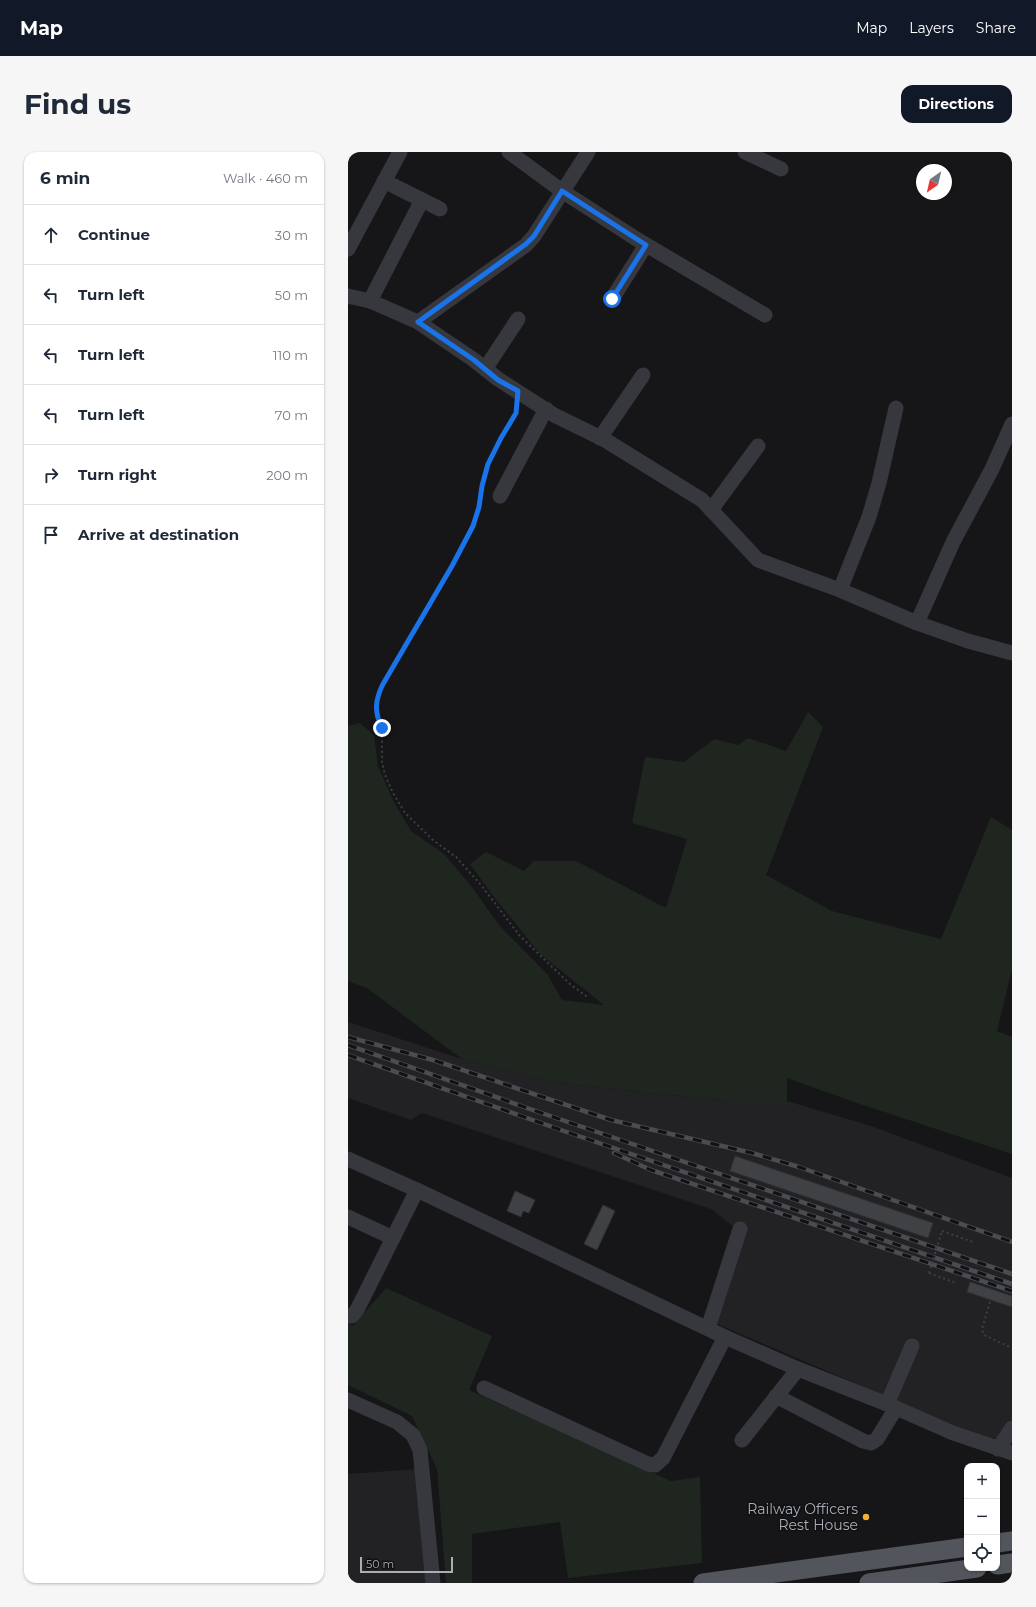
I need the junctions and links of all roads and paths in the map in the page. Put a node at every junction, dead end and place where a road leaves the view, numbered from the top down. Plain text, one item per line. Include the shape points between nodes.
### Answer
1 (400, 152) edge
2 (509, 152) edge
3 (588, 152) edge
4 (745, 152) edge
5 (780, 169) dead end
6 (384, 181) junction
7 (562, 191) junction
8 (422, 200) junction
9 (440, 209) dead end
10 (646, 245) junction
11 (348, 249) edge
12 (348, 296) edge
13 (612, 299) dead end
14 (370, 301) junction
15 (765, 315) dead end
16 (518, 319) dead end
17 (418, 322) junction
18 (485, 369) junction
19 (643, 376) dead end
20 (518, 391) junction
21 (896, 408) dead end
22 (546, 409) junction
23 (1012, 424) edge
24 (600, 438) junction
25 (758, 446) dead end
26 (500, 496) dead end
27 (711, 510) junction
28 (840, 590) junction
29 (917, 623) junction
30 (1012, 652) edge
31 (589, 998) dead end
32 (348, 1159) edge
33 (417, 1190) junction
34 (348, 1217) edge
35 (740, 1229) dead end
36 (393, 1238) junction
37 (973, 1242) dead end
38 (956, 1283) dead end
39 (990, 1302) dead end
40 (348, 1316) edge
41 (708, 1328) junction
42 (725, 1337) junction
43 (912, 1346) dead end
44 (1012, 1348) edge
45 (798, 1370) junction
46 (484, 1388) dead end
47 (776, 1396) junction
48 (348, 1400) edge
49 (892, 1406) junction
50 (1012, 1428) edge
51 (742, 1440) dead end
52 (1005, 1451) edge
53 (1012, 1541) edge
54 (1000, 1543) edge
55 (964, 1548) edge
56 (1012, 1563) edge
57 (1000, 1565) edge
58 (964, 1570) edge
59 (797, 1577) edge
60 (432, 1583) edge
61 (703, 1583) edge
62 (869, 1583) edge

1 - 6 street
2 - 7 street
3 - 7 street
4 - 5 street
6 - 8 street
6 - 11 street
7 - 10 street
7 - 17 street via 534,236 526,244
8 - 9 street
8 - 14 street
10 - 13 street
10 - 15 street
12 - 14 street
14 - 17 street
16 - 18 street
17 - 18 street
18 - 20 street
19 - 24 street
20 - 22 street
20 - 31 path via 516,413 488,464 473,526 377,696 377,718 382,728 382,762 393,793 405,813 433,840 456,857 520,936 571,985
21 - 28 street via 870,517
22 - 24 street
22 - 26 street
23 - 29 street via 992,469 953,542
24 - 27 street via 702,500
25 - 27 street
27 - 28 street via 758,560
28 - 29 street
29 - 30 street via 968,641
32 - 33 street
33 - 36 street
33 - 41 street
34 - 36 street
35 - 41 street
36 - 40 street via 357,1310 352,1316
37 - 38 path, bridge via 942,1231 929,1273
39 - 44 path via 982,1329 984,1334
41 - 42 street
42 - 45 street
42 - 46 street via 663,1458 655,1464 648,1464
43 - 49 street
45 - 47 street
45 - 49 street
47 - 49 street via 871,1443 877,1439
47 - 51 street
48 - 60 street via 397,1422 413,1435 420,1450
49 - 52 street via 953,1433
50 - 52 street
53 - 54 main road
55 - 59 main road
56 - 57 main road
58 - 62 main road
59 - 61 main road

